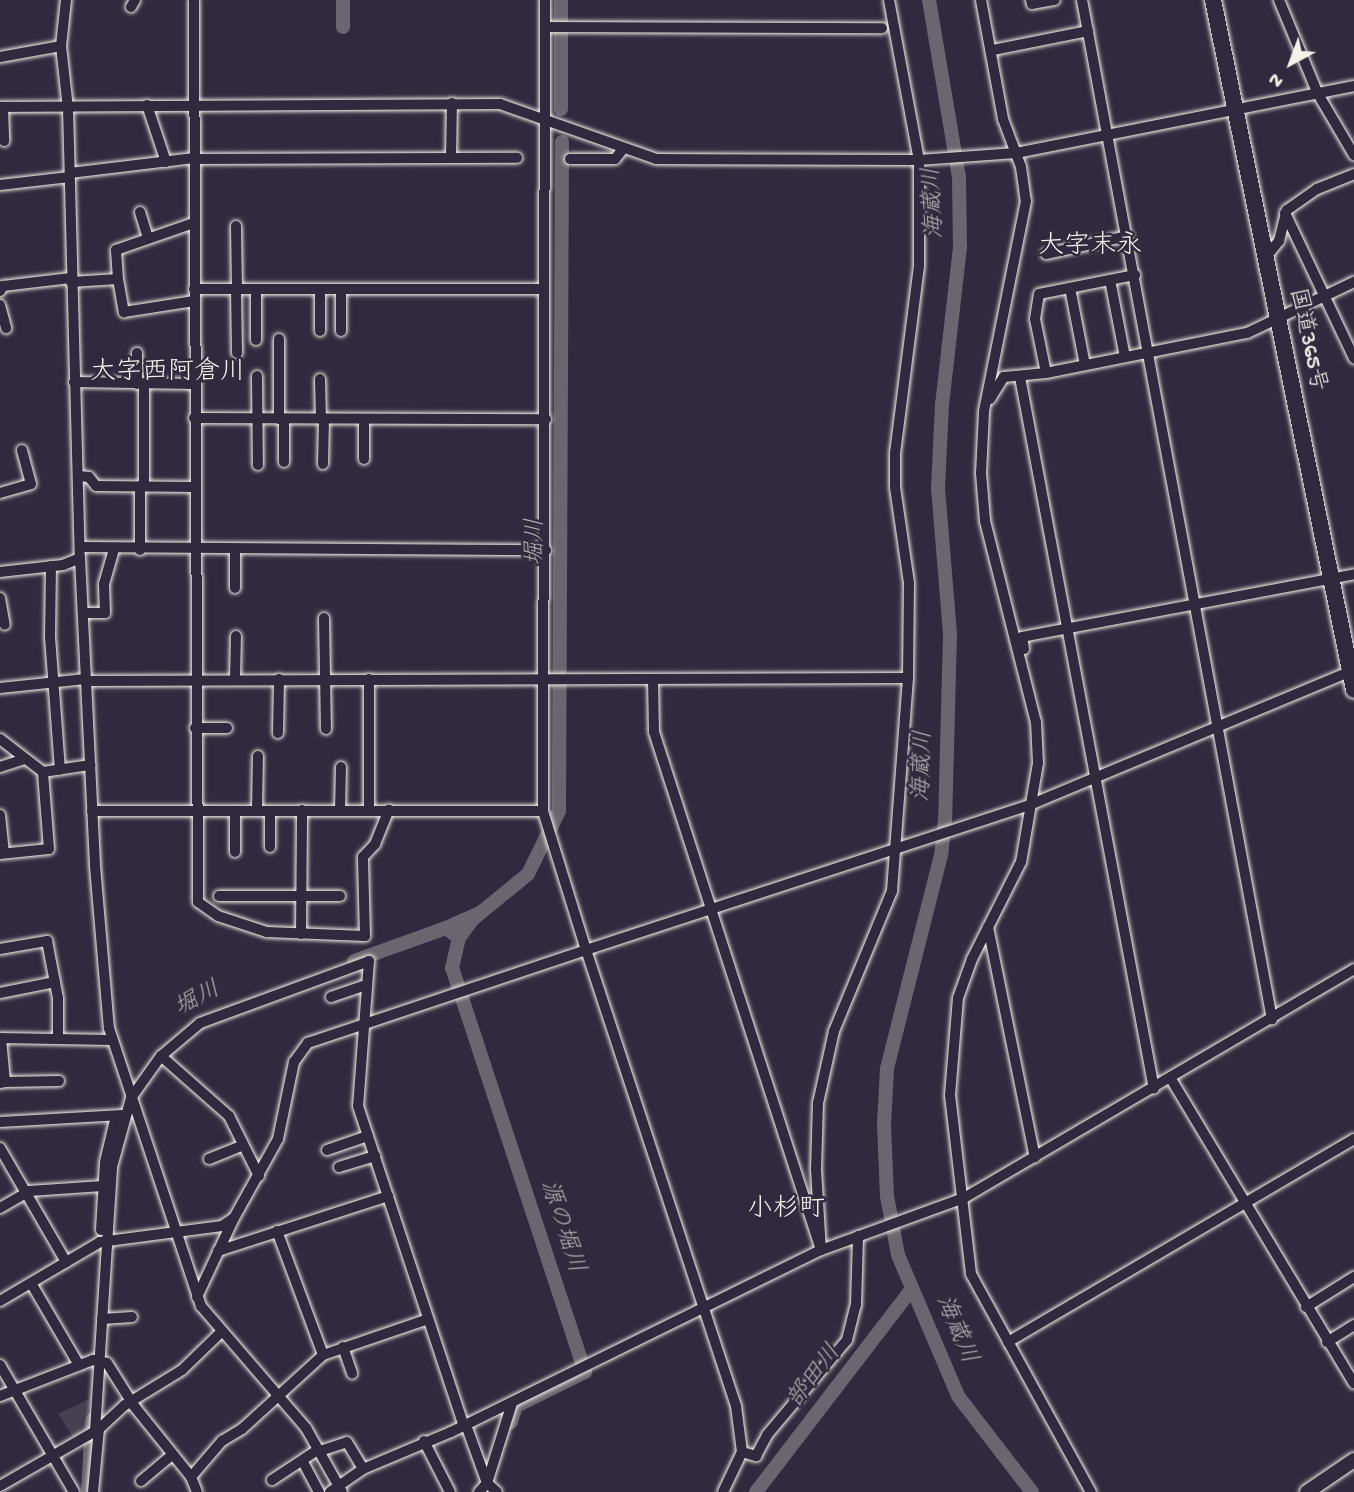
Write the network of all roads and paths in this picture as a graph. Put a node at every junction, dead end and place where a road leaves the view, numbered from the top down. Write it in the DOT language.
graph roads {
  1 [pos="66,0"];
  2 [pos="194,0"];
  3 [pos="545,0"];
  4 [pos="889,0"];
  5 [pos="981,0"];
  6 [pos="1031,0"];
  7 [pos="1055,0"];
  8 [pos="1082,0"];
  9 [pos="1213,0"];
  10 [pos="1279,0"];
  11 [pos="547,27"];
  12 [pos="882,27"];
  13 [pos="1088,31"];
  14 [pos="61,46"];
  15 [pos="993,50"];
  16 [pos="0,57"];
  17 [pos="1354,86"];
  18 [pos="1318,93"];
  19 [pos="452,103"];
  20 [pos="147,105"];
  21 [pos="194,106"];
  22 [pos="1,107"];
  23 [pos="68,108"];
  24 [pos="1236,110"];
  25 [pos="543,119"];
  26 [pos="1109,135"];
  27 [pos="4,141"];
  28 [pos="623,149"];
  29 [pos="1014,153"];
  30 [pos="1354,155"];
  31 [pos="451,158"];
  32 [pos="517,158"];
  33 [pos="194,159"];
  34 [pos="570,159"];
  35 [pos="919,160"];
  36 [pos="166,162"];
  37 [pos="1354,174"];
  38 [pos="70,175"];
  39 [pos="0,185"];
  40 [pos="140,212"];
  41 [pos="1285,213"];
  42 [pos="194,223"];
  43 [pos="236,226"];
  44 [pos="1128,236"];
  45 [pos="148,238"];
  46 [pos="1046,254"];
  47 [pos="1266,257"];
  48 [pos="1135,275"];
  49 [pos="118,279"];
  50 [pos="71,280"];
  51 [pos="1110,280"];
  52 [pos="1354,282"];
  53 [pos="1070,288"];
  54 [pos="237,289"];
  55 [pos="256,289"];
  56 [pos="320,289"];
  57 [pos="341,289"];
  58 [pos="544,289"];
  59 [pos="0,294"];
  60 [pos="194,295"];
  61 [pos="1326,296"];
  62 [pos="0,305"];
  63 [pos="1278,319"];
  64 [pos="5,328"];
  65 [pos="320,331"];
  66 [pos="341,331"];
  67 [pos="279,339"];
  68 [pos="256,340"];
  69 [pos="996,347"];
  70 [pos="137,353"];
  71 [pos="237,353"];
  72 [pos="1147,353"];
  73 [pos="1125,357"];
  74 [pos="1354,358"];
  75 [pos="1085,365"];
  76 [pos="1046,373"];
  77 [pos="257,376"];
  78 [pos="1004,377"];
  79 [pos="1020,377"];
  80 [pos="320,379"];
  81 [pos="74,382"];
  82 [pos="140,384"];
  83 [pos="194,384"];
  84 [pos="985,407"];
  85 [pos="194,418"];
  86 [pos="257,419"];
  87 [pos="281,419"];
  88 [pos="322,419"];
  89 [pos="364,419"];
  90 [pos="545,419"];
  91 [pos="22,450"];
  92 [pos="364,459"];
  93 [pos="284,462"];
  94 [pos="323,464"];
  95 [pos="258,466"];
  96 [pos="79,476"];
  97 [pos="142,486"];
  98 [pos="194,487"];
  99 [pos="0,493"];
  100 [pos="114,549"];
  101 [pos="140,550"];
  102 [pos="195,550"];
  103 [pos="546,550"];
  104 [pos="235,551"];
  105 [pos="80,552"];
  106 [pos="51,566"];
  107 [pos="0,572"];
  108 [pos="1354,574"];
  109 [pos="1332,579"];
  110 [pos="235,588"];
  111 [pos="0,598"];
  112 [pos="1194,604"];
  113 [pos="83,613"];
  114 [pos="324,618"];
  115 [pos="5,625"];
  116 [pos="1068,628"];
  117 [pos="236,636"];
  118 [pos="1352,671"];
  119 [pos="908,678"];
  120 [pos="235,679"];
  121 [pos="278,679"];
  122 [pos="327,679"];
  123 [pos="369,679"];
  124 [pos="548,679"];
  125 [pos="653,679"];
  126 [pos="86,680"];
  127 [pos="196,680"];
  128 [pos="54,681"];
  129 [pos="1026,682"];
  130 [pos="0,688"];
  131 [pos="1354,690"];
  132 [pos="195,728"];
  133 [pos="227,728"];
  134 [pos="1218,728"];
  135 [pos="327,729"];
  136 [pos="278,733"];
  137 [pos="0,739"];
  138 [pos="258,756"];
  139 [pos="25,759"];
  140 [pos="90,765"];
  141 [pos="0,767"];
  142 [pos="341,767"];
  143 [pos="60,770"];
  144 [pos="43,772"];
  145 [pos="1095,780"];
  146 [pos="1032,804"];
  147 [pos="302,810"];
  148 [pos="340,810"];
  149 [pos="369,810"];
  150 [pos="389,810"];
  151 [pos="92,811"];
  152 [pos="196,811"];
  153 [pos="235,811"];
  154 [pos="257,811"];
  155 [pos="270,811"];
  156 [pos="0,815"];
  157 [pos="545,817"];
  158 [pos="270,847"];
  159 [pos="898,847"];
  160 [pos="235,852"];
  161 [pos="2,853"];
  162 [pos="219,896"];
  163 [pos="301,896"];
  164 [pos="340,896"];
  165 [pos="711,908"];
  166 [pos="988,928"];
  167 [pos="301,934"];
  168 [pos="0,949"];
  169 [pos="586,950"];
  170 [pos="1354,970"];
  171 [pos="55,982"];
  172 [pos="366,985"];
  173 [pos="0,993"];
  174 [pos="331,997"];
  175 [pos="1272,1018"];
  176 [pos="364,1025"];
  177 [pos="0,1038"];
  178 [pos="58,1039"];
  179 [pos="111,1040"];
  180 [pos="161,1056"];
  181 [pos="1171,1079"];
  182 [pos="59,1081"];
  183 [pos="3,1083"];
  184 [pos="1154,1089"];
  185 [pos="130,1095"];
  186 [pos="120,1115"];
  187 [pos="0,1122"];
  188 [pos="368,1136"];
  189 [pos="1354,1139"];
  190 [pos="243,1145"];
  191 [pos="0,1148"];
  192 [pos="327,1150"];
  193 [pos="375,1156"];
  194 [pos="1035,1157"];
  195 [pos="209,1159"];
  196 [pos="339,1167"];
  197 [pos="260,1176"];
  198 [pos="103,1186"];
  199 [pos="26,1192"];
  200 [pos="388,1196"];
  201 [pos="964,1198"];
  202 [pos="1244,1204"];
  203 [pos="0,1208"];
  204 [pos="234,1218"];
  205 [pos="175,1231"];
  206 [pos="277,1231"];
  207 [pos="859,1236"];
  208 [pos="105,1241"];
  209 [pos="821,1250"];
  210 [pos="218,1251"];
  211 [pos="66,1262"];
  212 [pos="1354,1277"];
  213 [pos="32,1283"];
  214 [pos="197,1297"];
  215 [pos="0,1301"];
  216 [pos="705,1304"];
  217 [pos="1306,1307"];
  218 [pos="132,1317"];
  219 [pos="102,1319"];
  220 [pos="428,1319"];
  221 [pos="1354,1325"];
  222 [pos="220,1333"];
  223 [pos="1008,1342"];
  224 [pos="1327,1342"];
  225 [pos="343,1346"];
  226 [pos="323,1355"];
  227 [pos="96,1361"];
  228 [pos="0,1365"];
  229 [pos="79,1365"];
  230 [pos="352,1373"];
  231 [pos="1354,1383"];
  232 [pos="13,1388"];
  233 [pos="279,1394"];
  234 [pos="0,1396"];
  235 [pos="131,1402"];
  236 [pos="512,1403"];
  237 [pos="465,1425"];
  238 [pos="93,1432"];
  239 [pos="424,1441"];
  240 [pos="320,1450"];
  241 [pos="742,1452"];
  242 [pos="172,1455"];
  243 [pos="53,1456"];
  244 [pos="1354,1460"];
  245 [pos="303,1462"];
  246 [pos="363,1469"];
  247 [pos="191,1477"];
  248 [pos="272,1480"];
  249 [pos="141,1481"];
  250 [pos="0,1486"];
  251 [pos="488,1488"];
  252 [pos="342,1489"];
  253 [pos="1308,1490"];
  254 [pos="315,1491"];
  255 [pos="74,1492"];
  256 [pos="93,1492"];
  257 [pos="197,1492"];
  258 [pos="330,1492"];
  259 [pos="450,1492"];
  260 [pos="723,1492"];
  261 [pos="1091,1492"];
  1 -- 14 [label="street"];
  2 -- 21 [label="street"];
  3 -- 11 [label="street"];
  4 -- 35 [label="street"];
  5 -- 15 [label="street"];
  6 -- 7 [label="street"];
  8 -- 13 [label="street"];
  9 -- 24 [label="highway, 国道365号"];
  10 -- 18 [label="street"];
  11 -- 12 [label="street"];
  11 -- 25 [label="street"];
  13 -- 15 [label="street"];
  13 -- 26 [label="street"];
  14 -- 16 [label="street"];
  14 -- 23 [label="street"];
  15 -- 29 [label="street"];
  17 -- 18 [label="street"];
  18 -- 24 [label="street"];
  18 -- 30 [label="street"];
  19 -- 21 [label="street"];
  19 -- 25 [label="street"];
  19 -- 31 [label="street"];
  20 -- 21 [label="street"];
  20 -- 23 [label="street"];
  20 -- 36 [label="street"];
  21 -- 33 [label="street"];
  22 -- 23 [label="street"];
  22 -- 27 [label="street"];
  23 -- 38 [label="street"];
  24 -- 26 [label="street"];
  24 -- 47 [label="highway, 国道365号"];
  25 -- 28 [label="street"];
  25 -- 58 [label="street"];
  26 -- 29 [label="street"];
  26 -- 44 [label="street"];
  28 -- 34 [label="street"];
  28 -- 35 [label="street"];
  29 -- 35 [label="street"];
  29 -- 69 [label="street"];
  31 -- 32 [label="street"];
  31 -- 33 [label="street"];
  33 -- 36 [label="street"];
  33 -- 42 [label="street"];
  35 -- 119 [label="street"];
  36 -- 38 [label="street"];
  37 -- 41 [label="street"];
  38 -- 39 [label="street"];
  38 -- 50 [label="street"];
  40 -- 45 [label="street"];
  41 -- 47 [label="street"];
  41 -- 61 [label="street"];
  42 -- 45 [label="street"];
  42 -- 60 [label="street"];
  43 -- 54 [label="street"];
  44 -- 46 [label="street"];
  44 -- 48 [label="street"];
  45 -- 49 [label="street"];
  47 -- 63 [label="highway, 国道365号"];
  48 -- 51 [label="street"];
  48 -- 72 [label="street"];
  49 -- 50 [label="street"];
  49 -- 60 [label="street"];
  50 -- 59 [label="street"];
  50 -- 81 [label="street"];
  51 -- 53 [label="street"];
  51 -- 73 [label="street"];
  52 -- 61 [label="street"];
  53 -- 75 [label="street"];
  53 -- 76 [label="street"];
  54 -- 55 [label="street"];
  54 -- 60 [label="street"];
  54 -- 71 [label="street"];
  55 -- 56 [label="street"];
  55 -- 68 [label="street"];
  56 -- 57 [label="street"];
  56 -- 65 [label="street"];
  57 -- 58 [label="street"];
  57 -- 66 [label="street"];
  58 -- 90 [label="street"];
  60 -- 83 [label="street"];
  61 -- 63 [label="street"];
  61 -- 74 [label="street"];
  62 -- 64 [label="street"];
  63 -- 72 [label="street"];
  63 -- 109 [label="highway, 国道365号"];
  67 -- 87 [label="street"];
  69 -- 78 [label="street"];
  69 -- 84 [label="street"];
  70 -- 82 [label="street"];
  72 -- 73 [label="street"];
  72 -- 112 [label="street"];
  73 -- 75 [label="street"];
  75 -- 76 [label="street"];
  76 -- 79 [label="street"];
  77 -- 86 [label="street"];
  78 -- 79 [label="street"];
  78 -- 84 [label="street"];
  79 -- 116 [label="street"];
  80 -- 88 [label="street"];
  81 -- 82 [label="street"];
  81 -- 96 [label="street"];
  82 -- 83 [label="street"];
  82 -- 97 [label="street"];
  83 -- 85 [label="street"];
  84 -- 129 [label="street"];
  85 -- 86 [label="street"];
  85 -- 98 [label="street"];
  86 -- 87 [label="street"];
  86 -- 95 [label="street"];
  87 -- 88 [label="street"];
  87 -- 93 [label="street"];
  88 -- 89 [label="street"];
  88 -- 94 [label="street"];
  89 -- 90 [label="street"];
  89 -- 92 [label="street"];
  90 -- 103 [label="street"];
  91 -- 99 [label="street"];
  96 -- 97 [label="street"];
  96 -- 105 [label="street"];
  97 -- 98 [label="street"];
  97 -- 101 [label="street"];
  98 -- 102 [label="street"];
  100 -- 101 [label="street"];
  100 -- 105 [label="street"];
  100 -- 113 [label="street"];
  101 -- 102 [label="street"];
  102 -- 104 [label="street"];
  102 -- 127 [label="street"];
  103 -- 104 [label="street"];
  103 -- 124 [label="street"];
  104 -- 110 [label="street"];
  105 -- 106 [label="street"];
  105 -- 113 [label="street"];
  106 -- 107 [label="street"];
  106 -- 128 [label="street"];
  108 -- 109 [label="street"];
  109 -- 112 [label="street"];
  109 -- 118 [label="highway, 国道365号"];
  111 -- 115 [label="street"];
  112 -- 116 [label="street"];
  112 -- 134 [label="street"];
  113 -- 126 [label="street"];
  114 -- 122 [label="street"];
  116 -- 129 [label="street"];
  116 -- 145 [label="street"];
  117 -- 120 [label="street"];
  118 -- 131 [label="highway, 国道365号"];
  118 -- 134 [label="street"];
  119 -- 125 [label="street"];
  119 -- 159 [label="street"];
  120 -- 121 [label="street"];
  120 -- 127 [label="street"];
  121 -- 122 [label="street"];
  121 -- 136 [label="street"];
  122 -- 123 [label="street"];
  122 -- 135 [label="street"];
  123 -- 124 [label="street"];
  123 -- 149 [label="street"];
  124 -- 125 [label="street"];
  124 -- 157 [label="street"];
  125 -- 165 [label="street"];
  126 -- 127 [label="street"];
  126 -- 128 [label="street"];
  126 -- 140 [label="street"];
  127 -- 132 [label="street"];
  128 -- 130 [label="street"];
  128 -- 143 [label="street"];
  129 -- 146 [label="street"];
  132 -- 133 [label="street"];
  132 -- 152 [label="street"];
  134 -- 145 [label="street"];
  134 -- 175 [label="street"];
  137 -- 139 [label="street"];
  138 -- 154 [label="street"];
  139 -- 141 [label="street"];
  139 -- 144 [label="street"];
  140 -- 143 [label="street"];
  140 -- 151 [label="street"];
  142 -- 148 [label="street"];
  143 -- 144 [label="street"];
  144 -- 161 [label="street"];
  145 -- 146 [label="street"];
  145 -- 184 [label="street"];
  146 -- 159 [label="street"];
  146 -- 166 [label="street"];
  147 -- 148 [label="street"];
  147 -- 155 [label="street"];
  147 -- 163 [label="street"];
  148 -- 149 [label="street"];
  149 -- 150 [label="street"];
  150 -- 157 [label="street"];
  150 -- 167 [label="street"];
  151 -- 152 [label="street"];
  151 -- 179 [label="street"];
  152 -- 153 [label="street"];
  152 -- 167 [label="street"];
  153 -- 154 [label="street"];
  153 -- 160 [label="street"];
  154 -- 155 [label="street"];
  155 -- 158 [label="street"];
  156 -- 161 [label="street"];
  157 -- 169 [label="street"];
  159 -- 165 [label="street"];
  159 -- 209 [label="street"];
  162 -- 163 [label="street"];
  163 -- 164 [label="street"];
  163 -- 167 [label="street"];
  165 -- 169 [label="street"];
  165 -- 209 [label="street"];
  166 -- 194 [label="street"];
  166 -- 201 [label="street"];
  168 -- 171 [label="street"];
  169 -- 176 [label="street"];
  169 -- 216 [label="street"];
  170 -- 175 [label="street"];
  171 -- 173 [label="street"];
  171 -- 178 [label="street"];
  172 -- 174 [label="street"];
  172 -- 176 [label="street"];
  172 -- 180 [label="street"];
  175 -- 181 [label="street"];
  176 -- 188 [label="street"];
  176 -- 197 [label="street"];
  177 -- 178 [label="street"];
  177 -- 183 [label="street"];
  178 -- 179 [label="street"];
  179 -- 185 [label="street"];
  180 -- 185 [label="street"];
  180 -- 190 [label="street"];
  181 -- 184 [label="street"];
  181 -- 202 [label="street"];
  182 -- 183 [label="street"];
  184 -- 194 [label="street"];
  185 -- 186 [label="street"];
  185 -- 205 [label="street"];
  186 -- 187 [label="street"];
  186 -- 198 [label="street"];
  186 -- 208 [label="street"];
  188 -- 192 [label="street"];
  188 -- 193 [label="street"];
  189 -- 202 [label="street"];
  190 -- 195 [label="street"];
  190 -- 197 [label="street"];
  191 -- 199 [label="street"];
  193 -- 196 [label="street"];
  193 -- 200 [label="street"];
  194 -- 201 [label="street"];
  197 -- 204 [label="street"];
  198 -- 199 [label="street"];
  198 -- 208 [label="street"];
  199 -- 203 [label="street"];
  199 -- 211 [label="street"];
  200 -- 206 [label="street"];
  200 -- 220 [label="street"];
  201 -- 207 [label="street"];
  201 -- 223 [label="street"];
  202 -- 217 [label="street"];
  202 -- 223 [label="street"];
  204 -- 205 [label="street"];
  204 -- 210 [label="street"];
  205 -- 208 [label="street"];
  205 -- 214 [label="street"];
  206 -- 210 [label="street"];
  206 -- 226 [label="street"];
  207 -- 209 [label="street"];
  207 -- 241 [label="street"];
  208 -- 211 [label="street"];
  208 -- 219 [label="street"];
  208 -- 227 [label="street"];
  209 -- 216 [label="street"];
  210 -- 214 [label="street"];
  211 -- 213 [label="street"];
  212 -- 217 [label="street"];
  213 -- 215 [label="street"];
  213 -- 229 [label="street"];
  214 -- 222 [label="street"];
  216 -- 236 [label="street"];
  216 -- 241 [label="street"];
  217 -- 224 [label="street"];
  218 -- 219 [label="street"];
  219 -- 227 [label="street"];
  220 -- 225 [label="street"];
  220 -- 237 [label="street"];
  221 -- 224 [label="street"];
  222 -- 233 [label="street"];
  222 -- 235 [label="street"];
  223 -- 261 [label="street"];
  224 -- 231 [label="street"];
  225 -- 226 [label="street"];
  225 -- 230 [label="street"];
  226 -- 233 [label="street"];
  227 -- 229 [label="street"];
  227 -- 235 [label="street"];
  227 -- 238 [label="street"];
  228 -- 232 [label="street"];
  229 -- 232 [label="street"];
  232 -- 234 [label="street"];
  232 -- 243 [label="street"];
  233 -- 240 [label="street"];
  233 -- 247 [label="street"];
  235 -- 238 [label="street"];
  235 -- 242 [label="street"];
  236 -- 237 [label="street"];
  236 -- 251 [label="street"];
  237 -- 239 [label="street"];
  237 -- 251 [label="street"];
  238 -- 243 [label="street"];
  238 -- 256 [label="street"];
  239 -- 246 [label="street"];
  239 -- 259 [label="street"];
  240 -- 245 [label="street"];
  240 -- 246 [label="street"];
  240 -- 252 [label="street"];
  241 -- 260 [label="street"];
  242 -- 247 [label="street"];
  242 -- 249 [label="street"];
  243 -- 250 [label="street"];
  243 -- 255 [label="street"];
  244 -- 253 [label="main road"];
  245 -- 248 [label="street"];
  245 -- 254 [label="street"];
  246 -- 252 [label="street"];
  247 -- 257 [label="street"];
  252 -- 258 [label="street"];
}
